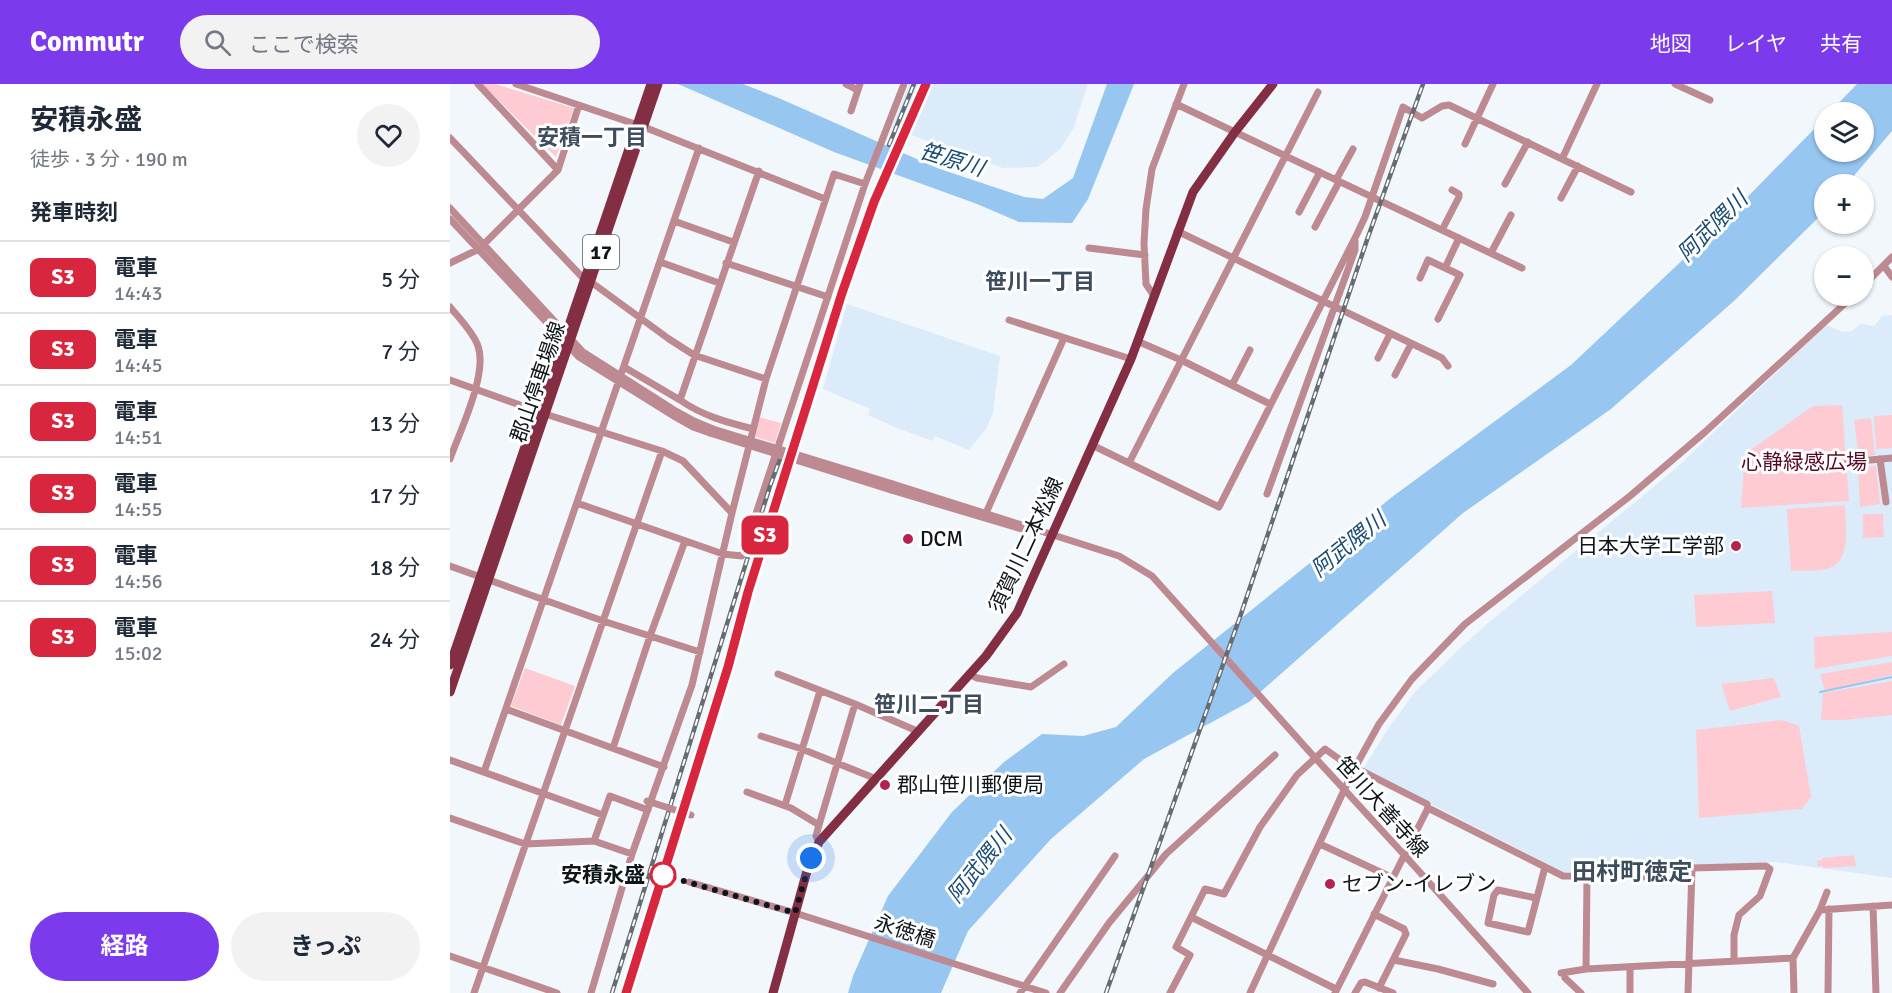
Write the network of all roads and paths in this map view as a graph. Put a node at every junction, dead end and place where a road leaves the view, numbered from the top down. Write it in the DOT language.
graph roads {
  1 [pos="478,84"];
  2 [pos="516,84"];
  3 [pos="846,84"];
  4 [pos="903,84"];
  5 [pos="1184,84"];
  6 [pos="1273,84"];
  7 [pos="1493,84"];
  8 [pos="1597,84"];
  9 [pos="1675,84"];
  10 [pos="654,87"];
  11 [pos="859,87"];
  12 [pos="1318,92"];
  13 [pos="1710,100"];
  14 [pos="1176,104"];
  15 [pos="579,105"];
  16 [pos="850,111"];
  17 [pos="1477,118"];
  18 [pos="641,126"];
  19 [pos="1235,132"];
  20 [pos="450,138"];
  21 [pos="1528,142"];
  22 [pos="1465,144"];
  23 [pos="699,148"];
  24 [pos="1353,149"];
  25 [pos="1285,156"];
  26 [pos="1562,159"];
  27 [pos="1578,166"];
  28 [pos="558,170"];
  29 [pos="759,171"];
  30 [pos="1320,172"];
  31 [pos="1337,181"];
  32 [pos="866,182"];
  33 [pos="1505,184"];
  34 [pos="1452,190"];
  35 [pos="1631,192"];
  36 [pos="1372,197"];
  37 [pos="1561,198"];
  38 [pos="825,199"];
  39 [pos="450,208"];
  40 [pos="518,209"];
  41 [pos="1299,212"];
  42 [pos="1511,214"];
  43 [pos="450,219"];
  44 [pos="674,222"];
  45 [pos="1316,227"];
  46 [pos="1442,230"];
  47 [pos="1177,231"];
  48 [pos="1459,238"];
  49 [pos="1354,239"];
  50 [pos="733,242"];
  51 [pos="481,246"];
  52 [pos="1089,248"];
  53 [pos="1491,253"];
  54 [pos="1145,255"];
  55 [pos="1892,257"];
  56 [pos="1232,259"];
  57 [pos="660,262"];
  58 [pos="450,263"];
  59 [pos="726,263"];
  60 [pos="1884,266"];
  61 [pos="1445,268"];
  62 [pos="1522,268"];
  63 [pos="1874,276"];
  64 [pos="1892,277"];
  65 [pos="1419,278"];
  66 [pos="588,281"];
  67 [pos="719,283"];
  68 [pos="795,287"];
  69 [pos="1154,296"];
  70 [pos="828,297"];
  71 [pos="1322,301"];
  72 [pos="1334,306"];
  73 [pos="1841,306"];
  74 [pos="450,308"];
  75 [pos="640,319"];
  76 [pos="1438,319"];
  77 [pos="1009,320"];
  78 [pos="1390,334"];
  79 [pos="1065,338"];
  80 [pos="568,340"];
  81 [pos="1137,341"];
  82 [pos="1411,344"];
  83 [pos="1250,350"];
  84 [pos="694,355"];
  85 [pos="1378,358"];
  86 [pos="1131,359"];
  87 [pos="1181,360"];
  88 [pos="1448,366"];
  89 [pos="624,367"];
  90 [pos="1395,375"];
  91 [pos="619,378"];
  92 [pos="766,379"];
  93 [pos="450,380"];
  94 [pos="1232,385"];
  95 [pos="475,388"];
  96 [pos="680,400"];
  97 [pos="1270,404"];
  98 [pos="541,412"];
  99 [pos="753,429"];
  100 [pos="602,431"];
  101 [pos="453,443"];
  102 [pos="1094,446"];
  103 [pos="662,451"];
  104 [pos="1892,458"];
  105 [pos="450,459"];
  106 [pos="1880,459"];
  107 [pos="1848,462"];
  108 [pos="1129,463"];
  109 [pos="892,487"];
  110 [pos="1267,494"];
  111 [pos="1886,502"];
  112 [pos="577,503"];
  113 [pos="732,513"];
  114 [pos="986,513"];
  115 [pos="637,524"];
  116 [pos="1051,536"];
  117 [pos="685,541"];
  118 [pos="723,554"];
  119 [pos="450,566"];
  120 [pos="485,578"];
  121 [pos="544,600"];
  122 [pos="603,621"];
  123 [pos="650,636"];
  124 [pos="700,652"];
  125 [pos="1064,664"];
  126 [pos="450,665"];
  127 [pos="778,674"];
  128 [pos="969,674"];
  129 [pos="820,691"];
  130 [pos="450,692"];
  131 [pos="855,704"];
  132 [pos="506,710"];
  133 [pos="565,731"];
  134 [pos="917,731"];
  135 [pos="761,736"];
  136 [pos="614,748"];
  137 [pos="802,749"];
  138 [pos="1275,755"];
  139 [pos="450,760"];
  140 [pos="837,764"];
  141 [pos="664,767"];
  142 [pos="1355,768"];
  143 [pos="484,772"];
  144 [pos="874,778"];
  145 [pos="747,792"];
  146 [pos="543,794"];
  147 [pos="647,801"];
  148 [pos="785,805"];
  149 [pos="1428,808"];
  150 [pos="648,810"];
  151 [pos="603,815"];
  152 [pos="691,815"];
  153 [pos="450,818"];
  154 [pos="819,825"];
  155 [pos="594,841"];
  156 [pos="819,842"];
  157 [pos="525,844"];
  158 [pos="1320,844"];
  159 [pos="632,854"];
  160 [pos="1115,856"];
  161 [pos="1545,867"];
  162 [pos="1692,868"];
  163 [pos="1587,877"];
  164 [pos="1393,878"];
  165 [pos="689,882"];
  166 [pos="1827,892"];
  167 [pos="1536,898"];
  168 [pos="1892,905"];
  169 [pos="1873,906"];
  170 [pos="1824,909"];
  171 [pos="795,913"];
  172 [pos="1374,914"];
  173 [pos="1191,917"];
  174 [pos="1268,955"];
  175 [pos="450,956"];
  176 [pos="1793,958"];
  177 [pos="1394,960"];
  178 [pos="1734,961"];
  179 [pos="1689,964"];
  180 [pos="483,967"];
  181 [pos="1630,967"];
  182 [pos="1586,969"];
  183 [pos="1493,984"];
  184 [pos="1379,988"];
  185 [pos="1022,990"];
  186 [pos="1335,991"];
  187 [pos="474,993"];
  188 [pos="557,993"];
  189 [pos="591,993"];
  190 [pos="773,993"];
  191 [pos="1046,993"];
  192 [pos="1060,993"];
  193 [pos="1170,993"];
  194 [pos="1250,993"];
  195 [pos="1355,993"];
  196 [pos="1393,993"];
  197 [pos="1528,993"];
  198 [pos="1581,993"];
  199 [pos="1630,993"];
  200 [pos="1688,993"];
  201 [pos="1794,993"];
  202 [pos="1828,993"];
  203 [pos="1876,993"];
  1 -- 28 [label="street"];
  2 -- 15 [label="street"];
  3 -- 11 [label="street"];
  4 -- 32 [label="street"];
  5 -- 14 [label="street"];
  6 -- 19 [label="main road, 須賀川二本松線"];
  7 -- 17 [label="street"];
  8 -- 26 [label="street"];
  9 -- 13 [label="street"];
  10 -- 18 [label="main road, 郡山停車場線 / 17"];
  11 -- 16 [label="street"];
  12 -- 25 [label="street"];
  14 -- 19 [label="street"];
  14 -- 54 [label="street"];
  15 -- 18 [label="street"];
  15 -- 28 [label="street"];
  17 -- 21 [label="street"];
  17 -- 22 [label="street"];
  17 -- 36 [label="street"];
  18 -- 23 [label="street"];
  18 -- 66 [label="main road, 郡山停車場線 / 17"];
  19 -- 25 [label="street"];
  19 -- 47 [label="main road, 須賀川二本松線"];
  20 -- 40 [label="street"];
  21 -- 26 [label="street"];
  21 -- 33 [label="street"];
  23 -- 29 [label="street"];
  23 -- 44 [label="street"];
  24 -- 31 [label="street"];
  25 -- 30 [label="street"];
  25 -- 56 [label="street"];
  26 -- 27 [label="street"];
  27 -- 35 [label="street"];
  27 -- 37 [label="street"];
  28 -- 40 [label="street"];
  29 -- 38 [label="street"];
  29 -- 50 [label="street"];
  30 -- 31 [label="street"];
  30 -- 41 [label="street"];
  31 -- 36 [label="street"];
  31 -- 45 [label="street"];
  32 -- 38 [label="street"];
  32 -- 70 [label="street"];
  34 -- 46 [label="street"];
  36 -- 46 [label="street"];
  36 -- 49 [label="street"];
  38 -- 68 [label="street"];
  39 -- 51 [label="street"];
  40 -- 51 [label="street"];
  40 -- 66 [label="street"];
  42 -- 53 [label="street"];
  43 -- 51 [label="street"];
  44 -- 50 [label="street"];
  44 -- 57 [label="street"];
  46 -- 48 [label="street"];
  47 -- 56 [label="street"];
  47 -- 69 [label="main road, 須賀川二本松線"];
  48 -- 53 [label="street"];
  48 -- 61 [label="street"];
  49 -- 71 [label="street"];
  49 -- 72 [label="street"];
  50 -- 59 [label="street"];
  51 -- 58 [label="street"];
  51 -- 80 [label="street"];
  52 -- 54 [label="street"];
  53 -- 62 [label="street"];
  54 -- 69 [label="street"];
  55 -- 60 [label="street"];
  56 -- 71 [label="street"];
  56 -- 87 [label="street"];
  57 -- 67 [label="street"];
  57 -- 75 [label="street"];
  59 -- 67 [label="street"];
  59 -- 68 [label="street"];
  60 -- 63 [label="street"];
  60 -- 64 [label="street"];
  61 -- 65 [label="street"];
  61 -- 76 [label="street"];
  66 -- 75 [label="street"];
  66 -- 80 [label="main road, 郡山停車場線 / 17"];
  67 -- 84 [label="street"];
  68 -- 70 [label="street"];
  68 -- 92 [label="street"];
  69 -- 81 [label="main road, 須賀川二本松線"];
  70 -- 118 [label="street"];
  71 -- 72 [label="street"];
  71 -- 97 [label="street"];
  72 -- 78 [label="street"];
  72 -- 110 [label="street"];
  73 -- 142 [label="street"];
  74 -- 95 [label="street"];
  75 -- 84 [label="street"];
  75 -- 89 [label="street"];
  77 -- 79 [label="street"];
  78 -- 82 [label="street"];
  78 -- 85 [label="street"];
  79 -- 86 [label="street"];
  79 -- 114 [label="street"];
  80 -- 91 [label="street"];
  80 -- 98 [label="main road, 郡山停車場線 / 17"];
  81 -- 86 [label="main road, 須賀川二本松線"];
  81 -- 87 [label="street"];
  82 -- 88 [label="street"];
  82 -- 90 [label="street"];
  83 -- 94 [label="street"];
  84 -- 92 [label="street"];
  84 -- 96 [label="street"];
  86 -- 102 [label="main road, 須賀川二本松線"];
  87 -- 94 [label="street"];
  87 -- 108 [label="street"];
  89 -- 91 [label="street"];
  89 -- 96 [label="street"];
  91 -- 100 [label="street"];
  91 -- 109 [label="street, bridge"];
  92 -- 99 [label="street"];
  93 -- 95 [label="street"];
  94 -- 97 [label="street"];
  95 -- 98 [label="street"];
  95 -- 101 [label="street"];
  96 -- 99 [label="street"];
  97 -- 108 [label="street"];
  98 -- 100 [label="street"];
  98 -- 120 [label="main road, 郡山停車場線 / 17"];
  99 -- 113 [label="street"];
  100 -- 103 [label="street"];
  100 -- 112 [label="street"];
  101 -- 105 [label="street"];
  102 -- 108 [label="street"];
  102 -- 116 [label="main road, 須賀川二本松線"];
  103 -- 113 [label="street"];
  103 -- 115 [label="street"];
  104 -- 106 [label="street"];
  106 -- 107 [label="street"];
  106 -- 111 [label="street"];
  109 -- 114 [label="street"];
  109 -- 116 [label="street"];
  112 -- 115 [label="street"];
  112 -- 121 [label="street"];
  113 -- 118 [label="street"];
  114 -- 116 [label="street"];
  115 -- 117 [label="street"];
  115 -- 122 [label="street"];
  116 -- 128 [label="main road, 須賀川二本松線"];
  116 -- 197 [label="street, 笹川大善寺線, bridge"];
  117 -- 118 [label="street"];
  117 -- 123 [label="street"];
  118 -- 124 [label="street"];
  119 -- 120 [label="street"];
  120 -- 121 [label="street"];
  120 -- 126 [label="main road, 郡山停車場線 / 17"];
  120 -- 130 [label="main road, 郡山停車場線 / 17"];
  121 -- 122 [label="street"];
  121 -- 132 [label="street"];
  122 -- 123 [label="street"];
  122 -- 133 [label="street"];
  123 -- 124 [label="street"];
  123 -- 136 [label="street"];
  124 -- 141 [label="street"];
  125 -- 128 [label="street"];
  127 -- 129 [label="street"];
  128 -- 134 [label="main road, 須賀川二本松線"];
  129 -- 131 [label="street"];
  129 -- 137 [label="street"];
  131 -- 134 [label="street"];
  131 -- 140 [label="street"];
  132 -- 133 [label="street"];
  132 -- 143 [label="street"];
  133 -- 136 [label="street"];
  133 -- 146 [label="street"];
  134 -- 144 [label="main road, 須賀川二本松線"];
  135 -- 137 [label="street"];
  136 -- 141 [label="street"];
  137 -- 140 [label="street"];
  137 -- 148 [label="street"];
  138 -- 192 [label="street"];
  139 -- 143 [label="street"];
  140 -- 144 [label="street"];
  140 -- 154 [label="street"];
  141 -- 150 [label="street"];
  142 -- 149 [label="street"];
  142 -- 158 [label="street"];
  142 -- 173 [label="street"];
  143 -- 146 [label="street"];
  144 -- 156 [label="main road, 須賀川二本松線"];
  145 -- 148 [label="street"];
  146 -- 151 [label="street"];
  146 -- 157 [label="street"];
  147 -- 152 [label="street, bridge"];
  148 -- 154 [label="street"];
  149 -- 161 [label="street"];
  149 -- 164 [label="street"];
  150 -- 151 [label="street"];
  150 -- 159 [label="street"];
  151 -- 155 [label="street"];
  153 -- 157 [label="street"];
  154 -- 156 [label="street"];
  155 -- 157 [label="street"];
  155 -- 159 [label="street"];
  156 -- 171 [label="main road, 須賀川二本松線"];
  157 -- 180 [label="street"];
  158 -- 164 [label="street"];
  158 -- 174 [label="street"];
  159 -- 189 [label="street"];
  160 -- 185 [label="street"];
  161 -- 163 [label="street"];
  161 -- 167 [label="street"];
  162 -- 163 [label="street"];
  162 -- 178 [label="street"];
  162 -- 179 [label="street"];
  163 -- 182 [label="street"];
  164 -- 172 [label="street"];
  165 -- 171 [label="street, 永徳橋"];
  166 -- 170 [label="street"];
  167 -- 167 [label="street"];
  168 -- 169 [label="street"];
  169 -- 170 [label="street"];
  169 -- 203 [label="street"];
  170 -- 176 [label="street"];
  170 -- 202 [label="street"];
  171 -- 185 [label="street, 永徳橋"];
  171 -- 190 [label="main road, 須賀川二本松線"];
  172 -- 177 [label="street"];
  172 -- 186 [label="street"];
  173 -- 174 [label="street"];
  173 -- 193 [label="street"];
  174 -- 186 [label="street"];
  174 -- 194 [label="street"];
  175 -- 180 [label="street"];
  176 -- 178 [label="street"];
  176 -- 201 [label="street"];
  177 -- 183 [label="street"];
  177 -- 184 [label="street"];
  178 -- 179 [label="street"];
  179 -- 181 [label="street"];
  179 -- 200 [label="street"];
  180 -- 187 [label="street"];
  180 -- 188 [label="street"];
  181 -- 182 [label="street"];
  181 -- 199 [label="street"];
  182 -- 198 [label="street"];
  184 -- 195 [label="street"];
  184 -- 196 [label="street"];
  185 -- 191 [label="street, 永徳橋"];
}
